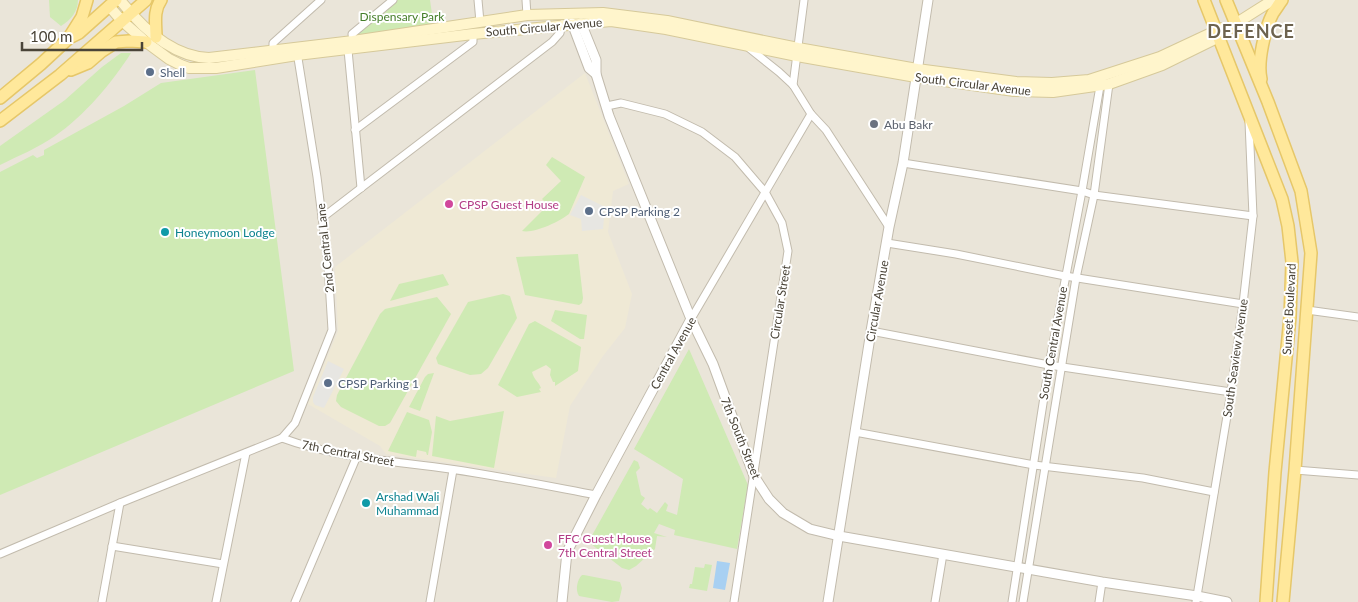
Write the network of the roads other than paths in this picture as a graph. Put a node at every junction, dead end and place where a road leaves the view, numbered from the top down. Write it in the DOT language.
graph roads {
  1 [pos="87,0"];
  2 [pos="146,0"];
  3 [pos="161,0"];
  4 [pos="321,0"];
  5 [pos="393,0"];
  6 [pos="478,0"];
  7 [pos="526,0"];
  8 [pos="804,0"];
  9 [pos="928,0"];
  10 [pos="1204,0"];
  11 [pos="1226,0"];
  12 [pos="1273,0"];
  13 [pos="1282,0"];
  14 [pos="112,1"];
  15 [pos="527,15"];
  16 [pos="126,17"];
  17 [pos="480,22"];
  18 [pos="571,24"];
  19 [pos="1235,24"];
  20 [pos="472,34"];
  21 [pos="1218,34"];
  22 [pos="69,38"];
  23 [pos="151,40"];
  24 [pos="350,45"];
  25 [pos="747,46"];
  26 [pos="272,51"];
  27 [pos="297,52"];
  28 [pos="797,52"];
  29 [pos="916,73"];
  30 [pos="60,75"];
  31 [pos="793,85"];
  32 [pos="1105,85"];
  33 [pos="0,98"];
  34 [pos="1268,102"];
  35 [pos="607,106"];
  36 [pos="1248,112"];
  37 [pos="811,114"];
  38 [pos="0,121"];
  39 [pos="355,130"];
  40 [pos="903,163"];
  41 [pos="361,188"];
  42 [pos="765,192"];
  43 [pos="1082,192"];
  44 [pos="1094,195"];
  45 [pos="1253,216"];
  46 [pos="322,218"];
  47 [pos="889,227"];
  48 [pos="887,243"];
  49 [pos="1065,276"];
  50 [pos="1076,278"];
  51 [pos="1243,304"];
  52 [pos="1307,310"];
  53 [pos="1358,317"];
  54 [pos="691,319"];
  55 [pos="870,332"];
  56 [pos="1049,365"];
  57 [pos="1062,367"];
  58 [pos="1231,392"];
  59 [pos="1282,398"];
  60 [pos="1300,399"];
  61 [pos="855,432"];
  62 [pos="282,438"];
  63 [pos="246,453"];
  64 [pos="357,456"];
  65 [pos="1034,464"];
  66 [pos="1044,466"];
  67 [pos="453,470"];
  68 [pos="1295,470"];
  69 [pos="1358,475"];
  70 [pos="754,476"];
  71 [pos="1214,492"];
  72 [pos="596,495"];
  73 [pos="120,503"];
  74 [pos="839,536"];
  75 [pos="112,546"];
  76 [pos="0,554"];
  77 [pos="943,554"];
  78 [pos="223,564"];
  79 [pos="1017,567"];
  80 [pos="1028,569"];
  81 [pos="1102,582"];
  82 [pos="1196,599"];
  83 [pos="102,602"];
  84 [pos="216,602"];
  85 [pos="295,602"];
  86 [pos="430,602"];
  87 [pos="562,602"];
  88 [pos="734,602"];
  89 [pos="828,602"];
  90 [pos="935,602"];
  91 [pos="1012,602"];
  92 [pos="1023,602"];
  93 [pos="1099,602"];
  94 [pos="1227,602"];
  95 [pos="1266,602"];
  96 [pos="1283,602"];
  1 -- 22 [label="main road"];
  2 -- 16 [label="main road"];
  3 -- 23 [label="main road"];
  4 -- 26 [label="street"];
  5 -- 24 [label="street"];
  6 -- 17 [label="street"];
  7 -- 15 [label="street"];
  8 -- 28 [label="street"];
  9 -- 29 [label="street, Circular Avenue"];
  10 -- 21 [label="main road, Sunset Boulevard"];
  11 -- 19 [label="main road, Sunset Boulevard"];
  12 -- 19 [label="main road, South Circular Avenue"];
  13 -- 34 [label="main road"];
  14 -- 16 [label="main road, South Circular Avenue"];
  14 -- 22 [label="main road"];
  15 -- 17 [label="main road, South Circular Avenue"];
  15 -- 28 [label="main road, South Circular Avenue"];
  16 -- 23 [label="main road, South Circular Avenue"];
  16 -- 30 [label="main road"];
  17 -- 24 [label="main road, South Circular Avenue"];
  18 -- 20 [label="main road, South Circular Avenue"];
  18 -- 25 [label="main road, South Circular Avenue"];
  18 -- 35 [label="street, 7th South Street"];
  18 -- 41 [label="street"];
  19 -- 21 [label="main road, South Circular Avenue"];
  19 -- 34 [label="main road, Sunset Boulevard"];
  20 -- 24 [label="main road, South Circular Avenue"];
  20 -- 39 [label="street"];
  21 -- 29 [label="main road, South Circular Avenue"];
  21 -- 32 [label="main road, South Circular Avenue"];
  21 -- 36 [label="main road, Sunset Boulevard"];
  22 -- 33 [label="main road"];
  23 -- 26 [label="main road, South Circular Avenue"];
  23 -- 27 [label="main road, South Circular Avenue"];
  23 -- 30 [label="main road"];
  24 -- 27 [label="main road, South Circular Avenue"];
  24 -- 39 [label="street"];
  25 -- 28 [label="main road, South Circular Avenue"];
  25 -- 31 [label="street"];
  26 -- 27 [label="main road, South Circular Avenue"];
  27 -- 46 [label="street, 2nd Central Lane"];
  28 -- 29 [label="main road, South Circular Avenue"];
  28 -- 31 [label="street"];
  29 -- 32 [label="main road, South Circular Avenue"];
  29 -- 40 [label="street, Circular Avenue"];
  30 -- 38 [label="main road"];
  31 -- 37 [label="street"];
  32 -- 43 [label="street, South Central Avenue"];
  32 -- 44 [label="street"];
  34 -- 52 [label="main road, Sunset Boulevard"];
  35 -- 42 [label="street, Circular Street"];
  35 -- 54 [label="street, 7th South Street"];
  36 -- 45 [label="street, South Seaview Avenue"];
  36 -- 59 [label="main road, Sunset Boulevard"];
  37 -- 42 [label="street, Central Avenue"];
  37 -- 47 [label="street"];
  39 -- 41 [label="street"];
  40 -- 43 [label="street"];
  40 -- 47 [label="street, Circular Avenue"];
  41 -- 46 [label="street"];
  42 -- 54 [label="street, Central Avenue"];
  42 -- 70 [label="street, Circular Street"];
  43 -- 44 [label="street"];
  43 -- 49 [label="street, South Central Avenue"];
  44 -- 45 [label="street"];
  44 -- 50 [label="street"];
  45 -- 51 [label="street, South Seaview Avenue"];
  46 -- 62 [label="street, 2nd Central Lane"];
  47 -- 48 [label="street, Circular Avenue"];
  48 -- 49 [label="street"];
  48 -- 55 [label="street, Circular Avenue"];
  49 -- 50 [label="street"];
  49 -- 56 [label="street, South Central Avenue"];
  50 -- 51 [label="street"];
  50 -- 57 [label="street"];
  51 -- 58 [label="street, South Seaview Avenue"];
  52 -- 53 [label="street"];
  52 -- 60 [label="main road, Sunset Boulevard"];
  54 -- 70 [label="street, 7th South Street"];
  54 -- 72 [label="street, Central Avenue"];
  55 -- 56 [label="street"];
  55 -- 61 [label="street, Circular Avenue"];
  56 -- 57 [label="street"];
  56 -- 65 [label="street, South Central Avenue"];
  57 -- 58 [label="street"];
  57 -- 66 [label="street"];
  58 -- 71 [label="street, South Seaview Avenue"];
  59 -- 60 [label="main road"];
  59 -- 95 [label="main road, Sunset Boulevard"];
  60 -- 68 [label="main road, Sunset Boulevard"];
  61 -- 65 [label="street"];
  61 -- 74 [label="street, Circular Avenue"];
  62 -- 63 [label="street"];
  62 -- 64 [label="street, 7th Central Street"];
  63 -- 73 [label="street"];
  63 -- 78 [label="street"];
  64 -- 67 [label="street, 7th Central Street"];
  64 -- 85 [label="street"];
  65 -- 66 [label="street"];
  65 -- 79 [label="street, South Central Avenue"];
  66 -- 71 [label="street"];
  66 -- 80 [label="street"];
  67 -- 72 [label="street, 7th Central Street"];
  67 -- 86 [label="street"];
  68 -- 69 [label="street"];
  68 -- 96 [label="main road, Sunset Boulevard"];
  70 -- 74 [label="street, 7th South Street"];
  70 -- 88 [label="street, Circular Street"];
  71 -- 82 [label="street, South Seaview Avenue"];
  72 -- 87 [label="street, Central Avenue"];
  73 -- 75 [label="street"];
  73 -- 76 [label="street"];
  74 -- 77 [label="street, 7th South Street"];
  74 -- 89 [label="street, Circular Avenue"];
  75 -- 78 [label="street"];
  75 -- 83 [label="street"];
  77 -- 79 [label="street, 7th South Street"];
  77 -- 90 [label="street"];
  78 -- 84 [label="street"];
  79 -- 80 [label="street, 7th South Street"];
  79 -- 91 [label="street, South Central Avenue"];
  80 -- 81 [label="street, 7th South Street"];
  80 -- 92 [label="street"];
  81 -- 82 [label="street, 7th South Street"];
  81 -- 93 [label="street"];
  82 -- 94 [label="street, 7th South Street"];
}
